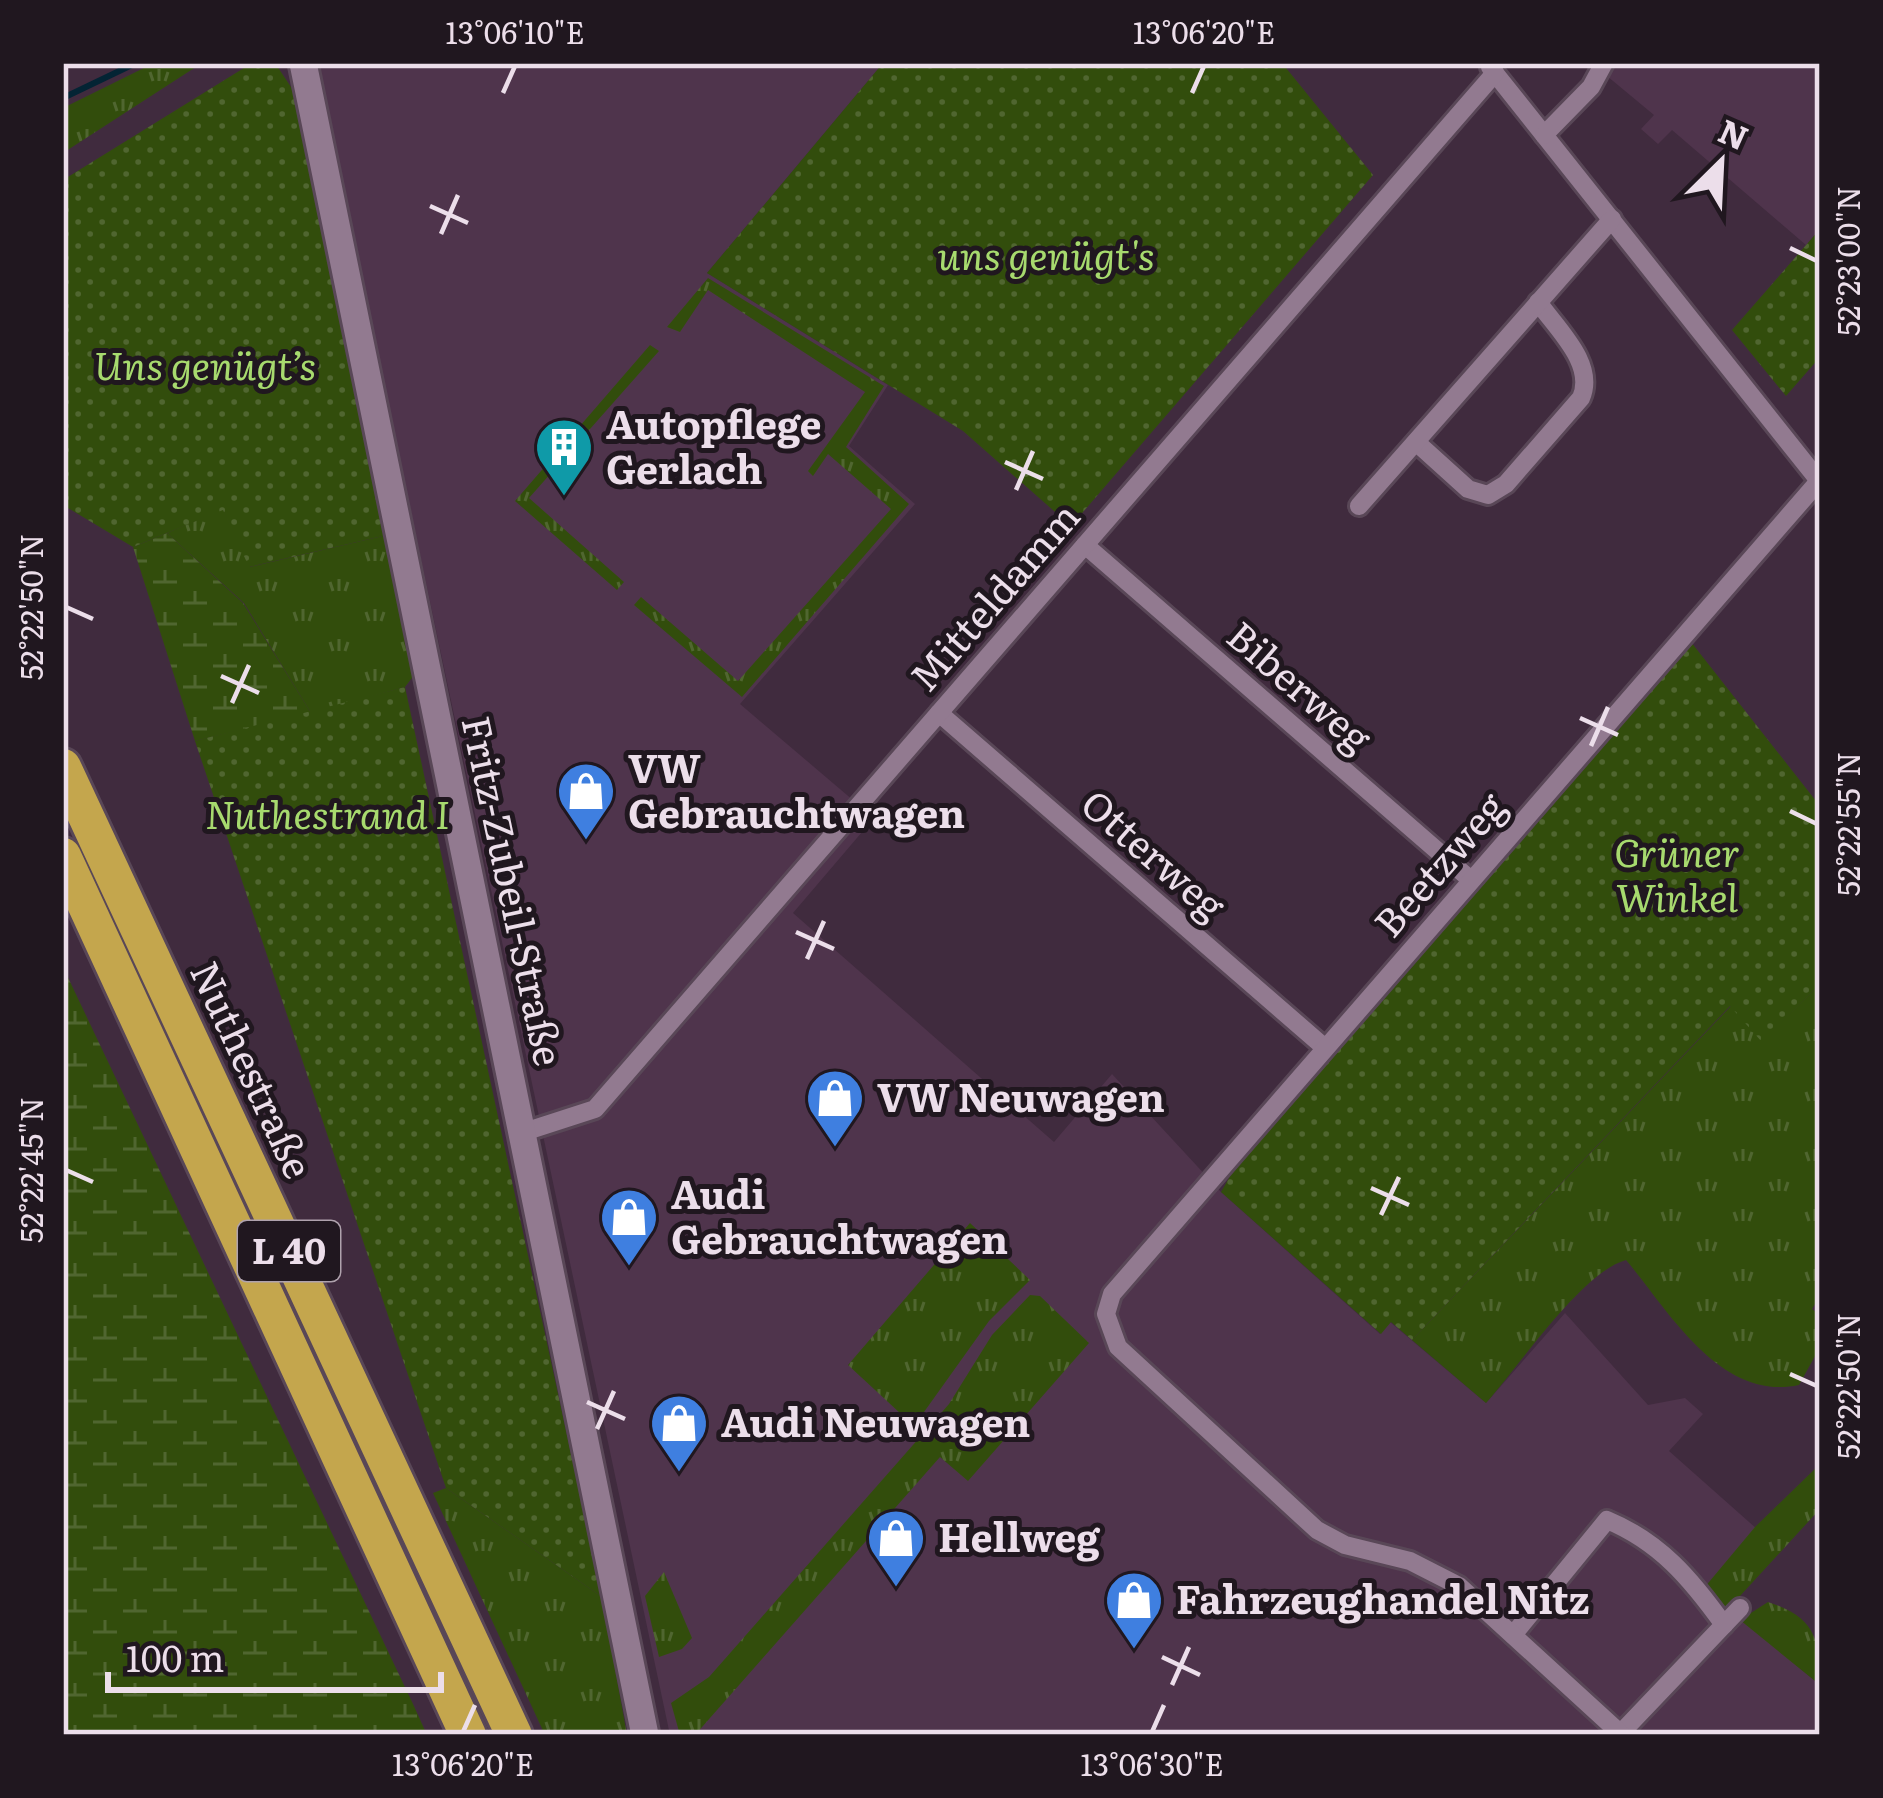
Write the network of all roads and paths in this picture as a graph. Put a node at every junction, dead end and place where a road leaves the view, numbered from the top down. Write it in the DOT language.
graph roads {
  1 [pos="303,63"];
  2 [pos="1604,63"];
  3 [pos="1491,68"];
  4 [pos="1544,135"];
  5 [pos="1612,219"];
  6 [pos="1538,302"];
  7 [pos="1416,442"];
  8 [pos="1820,482"];
  9 [pos="1359,506"];
  10 [pos="1085,545"];
  11 [pos="939,713"];
  12 [pos="63,767"];
  13 [pos="63,856"];
  14 [pos="1471,880"];
  15 [pos="1324,1047"];
  16 [pos="524,1132"];
  17 [pos="1740,1608"];
  18 [pos="1724,1625"];
  19 [pos="1513,1635"];
  20 [pos="468,1735"];
  21 [pos="514,1735"];
  22 [pos="645,1735"];
  23 [pos="1620,1735"];
  1 -- 16 [label="street, Fritz-Zubeil-Straße"];
  2 -- 4 [label="street"];
  3 -- 4 [label="street"];
  3 -- 10 [label="street, Mitteldamm"];
  4 -- 5 [label="street"];
  5 -- 6 [label="street"];
  5 -- 8 [label="street"];
  6 -- 7 [label="street"];
  6 -- 7 [label="street"];
  7 -- 9 [label="street"];
  8 -- 14 [label="street, Beetzweg"];
  10 -- 11 [label="street, Mitteldamm"];
  10 -- 14 [label="street, Biberweg"];
  11 -- 15 [label="street, Otterweg"];
  11 -- 16 [label="street, Mitteldamm"];
  12 -- 21 [label="highway, Nuthestraße / L 40"];
  13 -- 20 [label="highway, Nuthestraße / L 40"];
  14 -- 15 [label="street, Beetzweg"];
  15 -- 19 [label="street, Beetzweg"];
  16 -- 22 [label="street, Fritz-Zubeil-Straße"];
  17 -- 18 [label="street"];
  18 -- 19 [label="street"];
  18 -- 23 [label="street"];
  19 -- 23 [label="street"];
}
